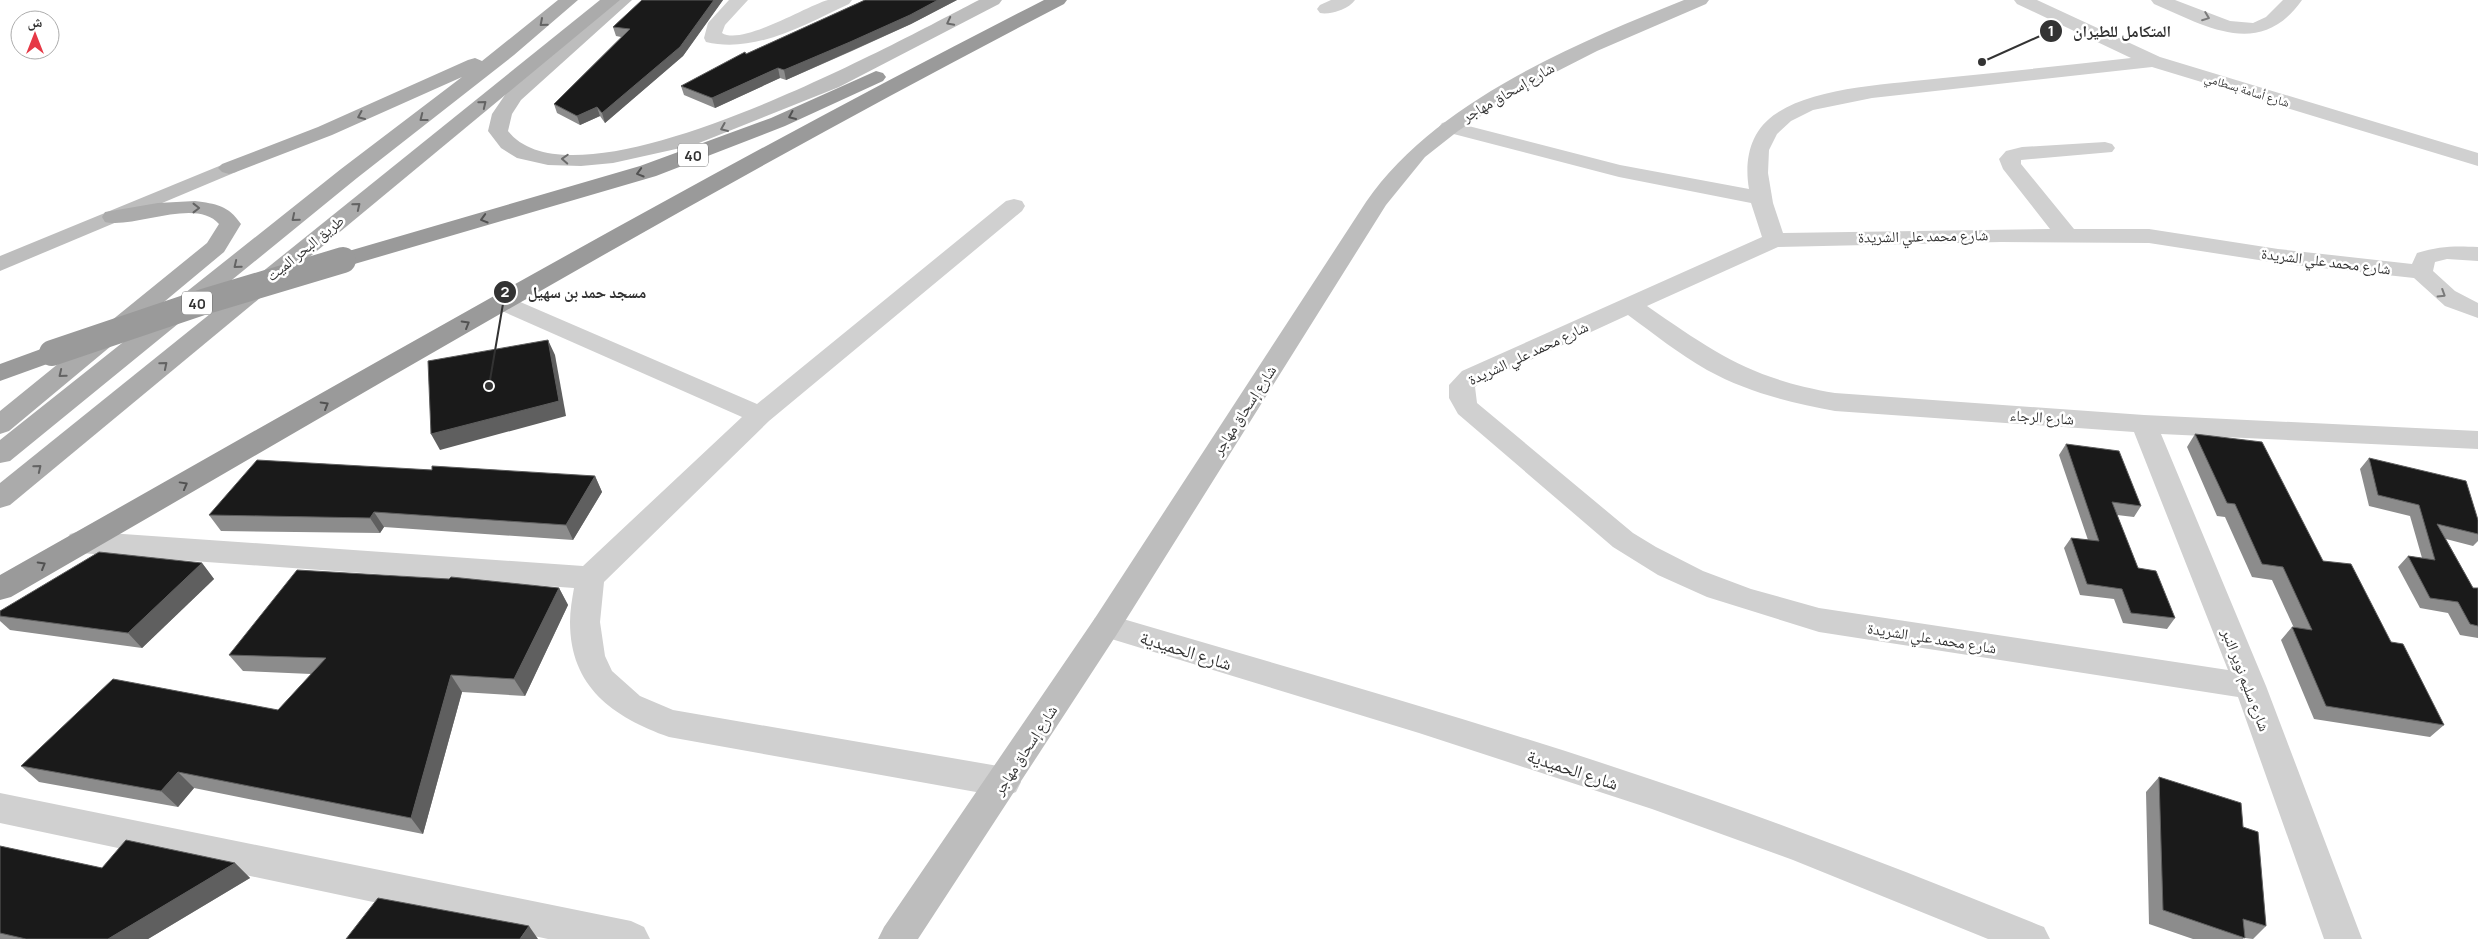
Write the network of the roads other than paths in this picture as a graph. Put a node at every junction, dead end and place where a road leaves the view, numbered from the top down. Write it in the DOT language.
graph roads {
  1 [pos="569,0"];
  2 [pos="611,0"];
  3 [pos="623,0"];
  4 [pos="740,0"];
  5 [pos="843,0"];
  6 [pos="993,0"];
  7 [pos="1024,0"];
  8 [pos="1058,0"];
  9 [pos="1346,0"];
  10 [pos="1700,0"];
  11 [pos="2023,0"];
  12 [pos="2160,0"];
  13 [pos="2293,0"];
  14 [pos="1326,9"];
  15 [pos="517,45"];
  16 [pos="2153,61"];
  17 [pos="1449,127"];
  18 [pos="2105,148"];
  19 [pos="2478,160"];
  20 [pos="228,168"];
  21 [pos="318,198"];
  22 [pos="1760,198"];
  23 [pos="1014,206"];
  24 [pos="113,217"];
  25 [pos="330,228"];
  26 [pos="2066,234"];
  27 [pos="1774,240"];
  28 [pos="2478,254"];
  29 [pos="0,264"];
  30 [pos="2422,272"];
  31 [pos="503,303"];
  32 [pos="1631,306"];
  33 [pos="2478,311"];
  34 [pos="0,373"];
  35 [pos="760,415"];
  36 [pos="0,424"];
  37 [pos="2144,424"];
  38 [pos="2478,440"];
  39 [pos="0,454"];
  40 [pos="0,498"];
  41 [pos="80,542"];
  42 [pos="590,578"];
  43 [pos="0,590"];
  44 [pos="1106,626"];
  45 [pos="2250,686"];
  46 [pos="1004,782"];
  47 [pos="0,808"];
  48 [pos="631,939"];
  49 [pos="897,939"];
  50 [pos="2031,939"];
  51 [pos="2343,939"];
  1 -- 15 [label="main road, one-way"];
  25 -- 2 [label="main road, طريق البحر الميت, one-way"];
  6 -- 3 [label="street, one-way"];
  4 -- 5 [label="street"];
  7 -- 34 [label="highway, 40, one-way, bridge"];
  8 -- 31 [label="highway, 40"];
  9 -- 14 [label="street"];
  10 -- 17 [label="street, شارع إسحاق مهاجر"];
  11 -- 16 [label="street, شارع أسامة بسطامي"];
  12 -- 13 [label="street, one-way"];
  15 -- 20 [label="main road, one-way"];
  15 -- 21 [label="main road, one-way"];
  16 -- 19 [label="street, شارع أسامة بسطامي"];
  16 -- 22 [label="street"];
  17 -- 22 [label="street"];
  17 -- 44 [label="street, شارع إسحاق مهاجر"];
  18 -- 26 [label="street"];
  20 -- 24 [label="street"];
  21 -- 25 [label="main road"];
  21 -- 39 [label="main road, one-way"];
  22 -- 27 [label="street"];
  23 -- 35 [label="street"];
  24 -- 29 [label="street"];
  24 -- 36 [label="main road, one-way"];
  40 -- 25 [label="main road, طريق البحر الميت, one-way"];
  26 -- 27 [label="street, شارع محمد علي الشريدة"];
  26 -- 30 [label="street, شارع محمد علي الشريدة"];
  27 -- 32 [label="street, شارع محمد علي الشريدة"];
  28 -- 30 [label="street"];
  30 -- 33 [label="street, one-way"];
  31 -- 35 [label="street"];
  41 -- 31 [label="highway, 40, one-way"];
  32 -- 37 [label="street, شارع الرجاء"];
  32 -- 45 [label="street, شارع محمد علي الشريدة"];
  35 -- 42 [label="street"];
  37 -- 38 [label="street, شارع الرجاء"];
  37 -- 45 [label="street, شارع سليم نوير النبر"];
  41 -- 42 [label="street"];
  43 -- 41 [label="highway, 40, one-way"];
  42 -- 46 [label="street"];
  44 -- 46 [label="street, شارع إسحاق مهاجر"];
  44 -- 50 [label="street, شارع الحميدية"];
  45 -- 51 [label="street, شارع سليم نوير النبر"];
  46 -- 49 [label="street, شارع إسحاق مهاجر"];
  47 -- 48 [label="street"];
}
